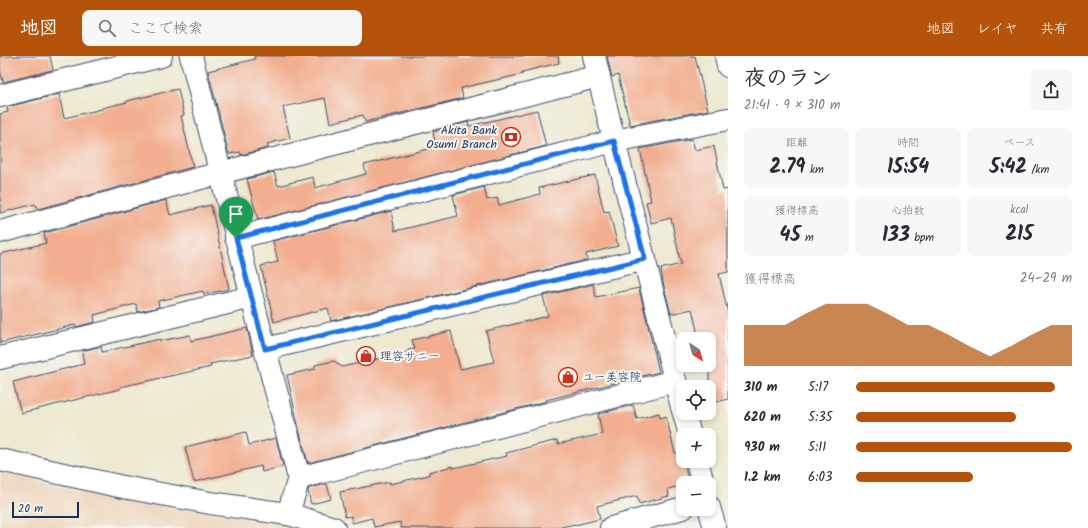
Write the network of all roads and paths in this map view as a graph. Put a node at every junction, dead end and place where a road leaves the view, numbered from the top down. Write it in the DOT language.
graph roads {
  1 [pos="161,56"];
  2 [pos="191,56"];
  3 [pos="726,56"];
  4 [pos="596,66"];
  5 [pos="728,66"];
  6 [pos="0,96"];
  7 [pos="728,119"];
  8 [pos="614,141"];
  9 [pos="220,173"];
  10 [pos="0,232"];
  11 [pos="236,238"];
  12 [pos="645,259"];
  13 [pos="252,297"];
  14 [pos="265,349"];
  15 [pos="0,358"];
  16 [pos="675,381"];
  17 [pos="676,385"];
  18 [pos="0,460"];
  19 [pos="298,478"];
  20 [pos="676,510"];
  21 [pos="288,514"];
  22 [pos="712,516"];
  23 [pos="334,528"];
  24 [pos="611,528"];
  25 [pos="715,528"];
  1 -- 6 [label="street"];
  2 -- 9 [label="street"];
  3 -- 5 [label="street"];
  4 -- 8 [label="street"];
  4 -- 9 [label="street"];
  7 -- 8 [label="street"];
  8 -- 11 [label="street"];
  8 -- 12 [label="street"];
  9 -- 10 [label="street"];
  9 -- 11 [label="street"];
  11 -- 13 [label="street"];
  12 -- 14 [label="street"];
  12 -- 16 [label="street"];
  13 -- 14 [label="street"];
  13 -- 15 [label="street"];
  14 -- 19 [label="street"];
  16 -- 17 [label="street"];
  16 -- 19 [label="street"];
  18 -- 21 [label="street"];
  19 -- 21 [label="street"];
  20 -- 24 [label="street"];
  21 -- 23 [label="street"];
  22 -- 25 [label="street"];
}
